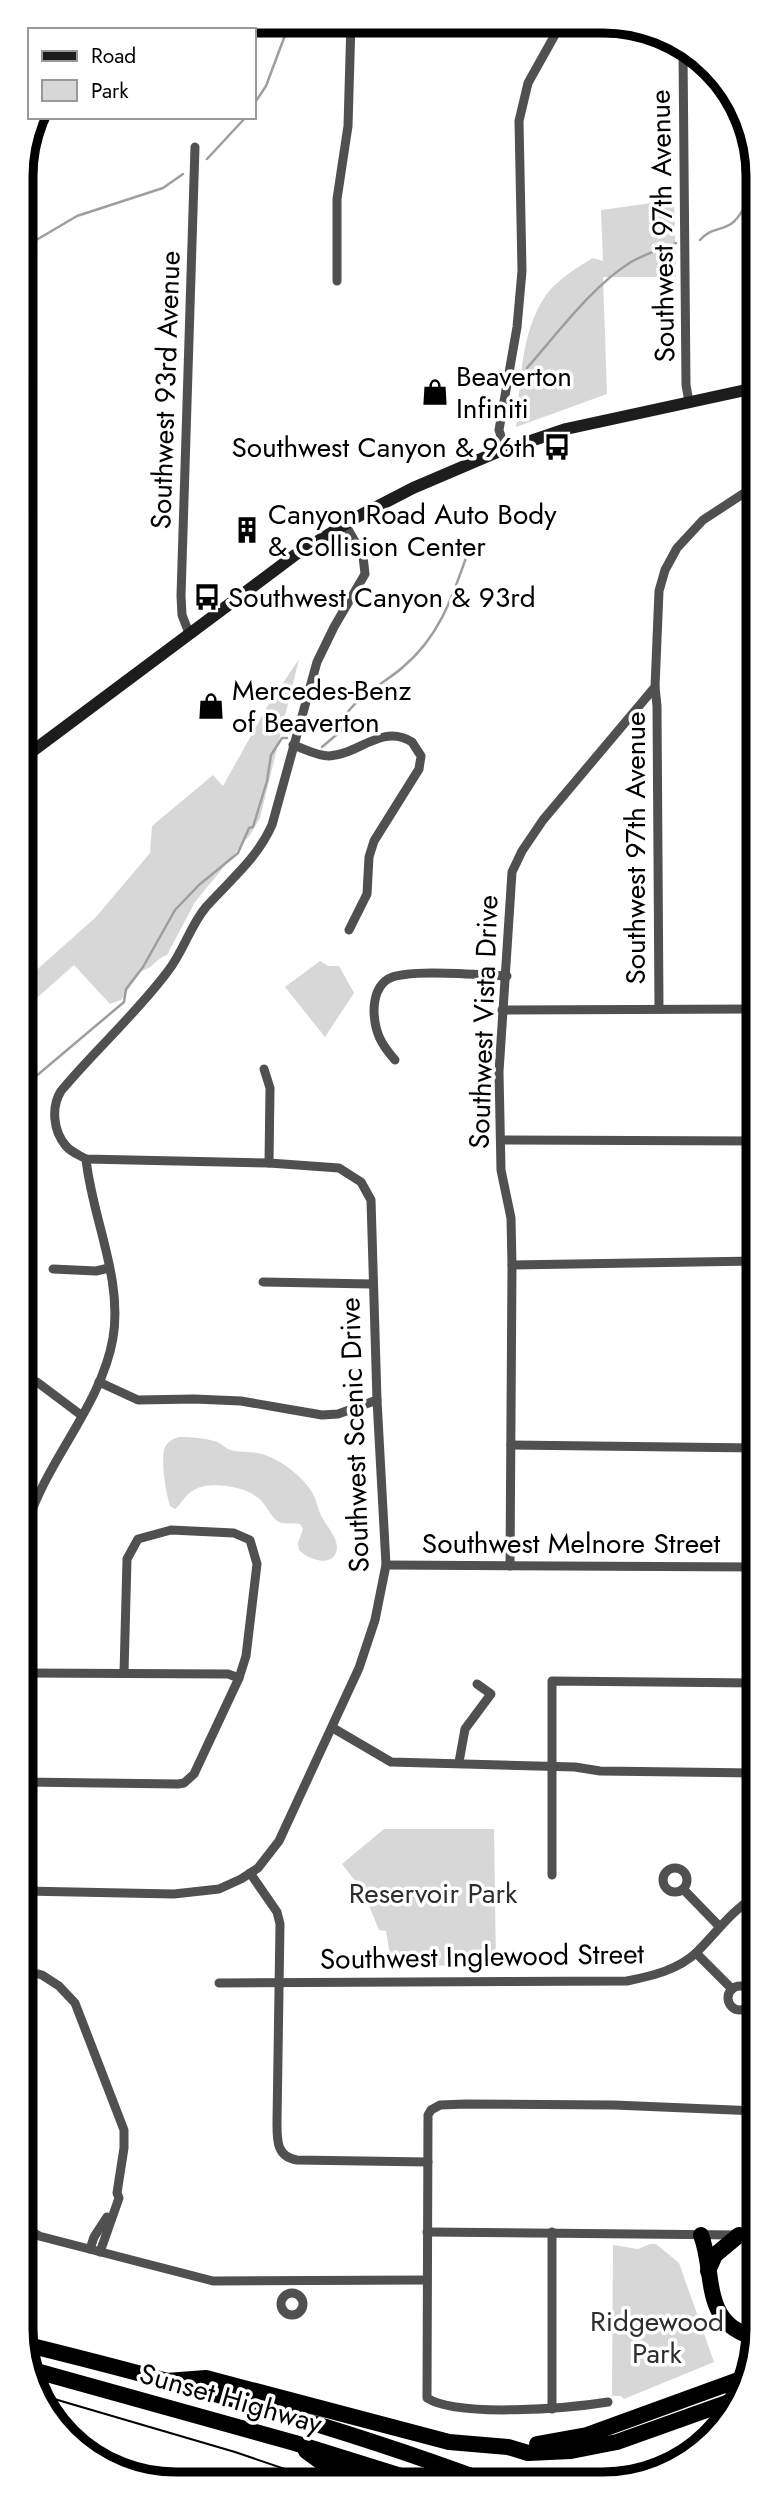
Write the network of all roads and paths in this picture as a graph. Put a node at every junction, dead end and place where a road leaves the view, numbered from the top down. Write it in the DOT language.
graph roads {
  1 [pos="556,33"];
  2 [pos="351,34"];
  3 [pos="683,58"];
  4 [pos="195,147"];
  5 [pos="337,281"];
  6 [pos="746,389"];
  7 [pos="689,402"];
  8 [pos="505,449"];
  9 [pos="746,492"];
  10 [pos="345,524"];
  11 [pos="189,633"];
  12 [pos="654,687"];
  13 [pos="293,745"];
  14 [pos="34,750"];
  15 [pos="349,930"];
  16 [pos="507,976"];
  17 [pos="502,1010"];
  18 [pos="659,1010"];
  19 [pos="746,1010"];
  20 [pos="395,1060"];
  21 [pos="264,1069"];
  22 [pos="501,1140"];
  23 [pos="746,1140"];
  24 [pos="86,1159"];
  25 [pos="269,1163"];
  26 [pos="745,1261"];
  27 [pos="512,1265"];
  28 [pos="109,1268"];
  29 [pos="52,1269"];
  30 [pos="263,1282"];
  31 [pos="372,1284"];
  32 [pos="37,1382"];
  33 [pos="99,1382"];
  34 [pos="377,1399"];
  35 [pos="81,1415"];
  36 [pos="511,1446"];
  37 [pos="745,1448"];
  38 [pos="33,1508"];
  39 [pos="386,1565"];
  40 [pos="510,1566"];
  41 [pos="745,1567"];
  42 [pos="33,1673"];
  43 [pos="124,1673"];
  44 [pos="239,1678"];
  45 [pos="745,1683"];
  46 [pos="477,1684"];
  47 [pos="333,1728"];
  48 [pos="459,1762"];
  49 [pos="551,1766"];
  50 [pos="745,1773"];
  51 [pos="33,1782"];
  52 [pos="250,1873"];
  53 [pos="552,1875"];
  54 [pos="684,1889"];
  55 [pos="33,1891"];
  56 [pos="745,1905"];
  57 [pos="719,1926"];
  58 [pos="696,1953"];
  59 [pos="33,1973"];
  60 [pos="280,1982"];
  61 [pos="219,1983"];
  62 [pos="732,1989"];
  63 [pos="745,2111"];
  64 [pos="428,2162"];
  65 [pos="427,2232"];
  66 [pos="552,2232"];
  67 [pos="33,2233"];
  68 [pos="701,2235"];
  69 [pos="739,2235"];
  70 [pos="745,2235"];
  71 [pos="95,2251"];
  72 [pos="708,2271"];
  73 [pos="427,2280"];
  74 [pos="293,2281"];
  75 [pos="292,2293"];
  76 [pos="745,2334"];
  77 [pos="35,2347"];
  78 [pos="40,2372"];
  79 [pos="166,2381"];
  80 [pos="736,2381"];
  81 [pos="608,2402"];
  82 [pos="725,2404"];
  83 [pos="552,2409"];
  84 [pos="295,2443"];
  85 [pos="508,2447"];
  86 [pos="340,2472"];
  87 [pos="388,2472"];
  88 [pos="458,2472"];
  1 -- 8 [label="street"];
  2 -- 5 [label="street"];
  3 -- 7 [label="street, Southwest 97th Avenue"];
  4 -- 11 [label="street, Southwest 93rd Avenue"];
  6 -- 7 [label="main road"];
  7 -- 8 [label="main road"];
  8 -- 10 [label="main road"];
  9 -- 12 [label="street"];
  10 -- 11 [label="main road"];
  10 -- 13 [label="street"];
  11 -- 14 [label="main road"];
  12 -- 16 [label="street, Southwest Vista Drive"];
  12 -- 18 [label="street, Southwest 97th Avenue"];
  13 -- 15 [label="street"];
  13 -- 24 [label="street"];
  16 -- 17 [label="street, Southwest Vista Drive"];
  16 -- 20 [label="street"];
  17 -- 18 [label="street"];
  17 -- 22 [label="street, Southwest Vista Drive"];
  18 -- 19 [label="street"];
  21 -- 25 [label="street"];
  22 -- 23 [label="street"];
  22 -- 27 [label="street, Southwest Vista Drive"];
  24 -- 25 [label="street, Southwest Scenic Drive"];
  24 -- 28 [label="street"];
  25 -- 31 [label="street, Southwest Scenic Drive"];
  26 -- 27 [label="street"];
  27 -- 36 [label="street, Southwest Vista Drive"];
  28 -- 29 [label="street"];
  28 -- 33 [label="street"];
  30 -- 31 [label="street"];
  31 -- 34 [label="street, Southwest Scenic Drive"];
  32 -- 35 [label="street"];
  33 -- 34 [label="street"];
  33 -- 35 [label="street"];
  34 -- 39 [label="street, Southwest Scenic Drive"];
  35 -- 38 [label="street"];
  36 -- 37 [label="street"];
  36 -- 40 [label="street, Southwest Vista Drive"];
  39 -- 40 [label="street, Southwest Melnore Street"];
  39 -- 47 [label="street, Southwest Scenic Drive"];
  40 -- 41 [label="street, Southwest Melnore Street"];
  42 -- 43 [label="street"];
  43 -- 44 [label="street"];
  43 -- 44 [label="street"];
  44 -- 51 [label="street"];
  45 -- 49 [label="street"];
  46 -- 48 [label="street"];
  47 -- 48 [label="street"];
  47 -- 52 [label="street, Southwest Scenic Drive"];
  48 -- 49 [label="street"];
  49 -- 50 [label="street"];
  49 -- 53 [label="street"];
  52 -- 55 [label="street, Southwest Scenic Drive"];
  52 -- 60 [label="street"];
  54 -- 57 [label="street"];
  56 -- 57 [label="street, Southwest Inglewood Street"];
  57 -- 58 [label="street, Southwest Inglewood Street"];
  58 -- 60 [label="street, Southwest Inglewood Street"];
  58 -- 62 [label="street"];
  59 -- 71 [label="street"];
  60 -- 61 [label="street, Southwest Inglewood Street"];
  60 -- 64 [label="street"];
  63 -- 64 [label="street"];
  64 -- 65 [label="street"];
  65 -- 66 [label="street"];
  65 -- 73 [label="street"];
  66 -- 68 [label="street"];
  66 -- 83 [label="street"];
  67 -- 71 [label="street"];
  68 -- 69 [label="street"];
  68 -- 72 [label="highway"];
  69 -- 70 [label="main road"];
  69 -- 72 [label="highway"];
  71 -- 74 [label="street"];
  72 -- 76 [label="highway"];
  73 -- 74 [label="street"];
  73 -- 83 [label="street"];
  74 -- 75 [label="street"];
  77 -- 79 [label="highway, Sunset Highway"];
  78 -- 84 [label="highway, Sunset Highway"];
  79 -- 85 [label="highway"];
  79 -- 88 [label="highway, Sunset Highway"];
  80 -- 85 [label="highway"];
  81 -- 83 [label="street"];
  82 -- 85 [label="highway"];
  84 -- 86 [label="highway"];
  84 -- 87 [label="highway, Sunset Highway"];
}
